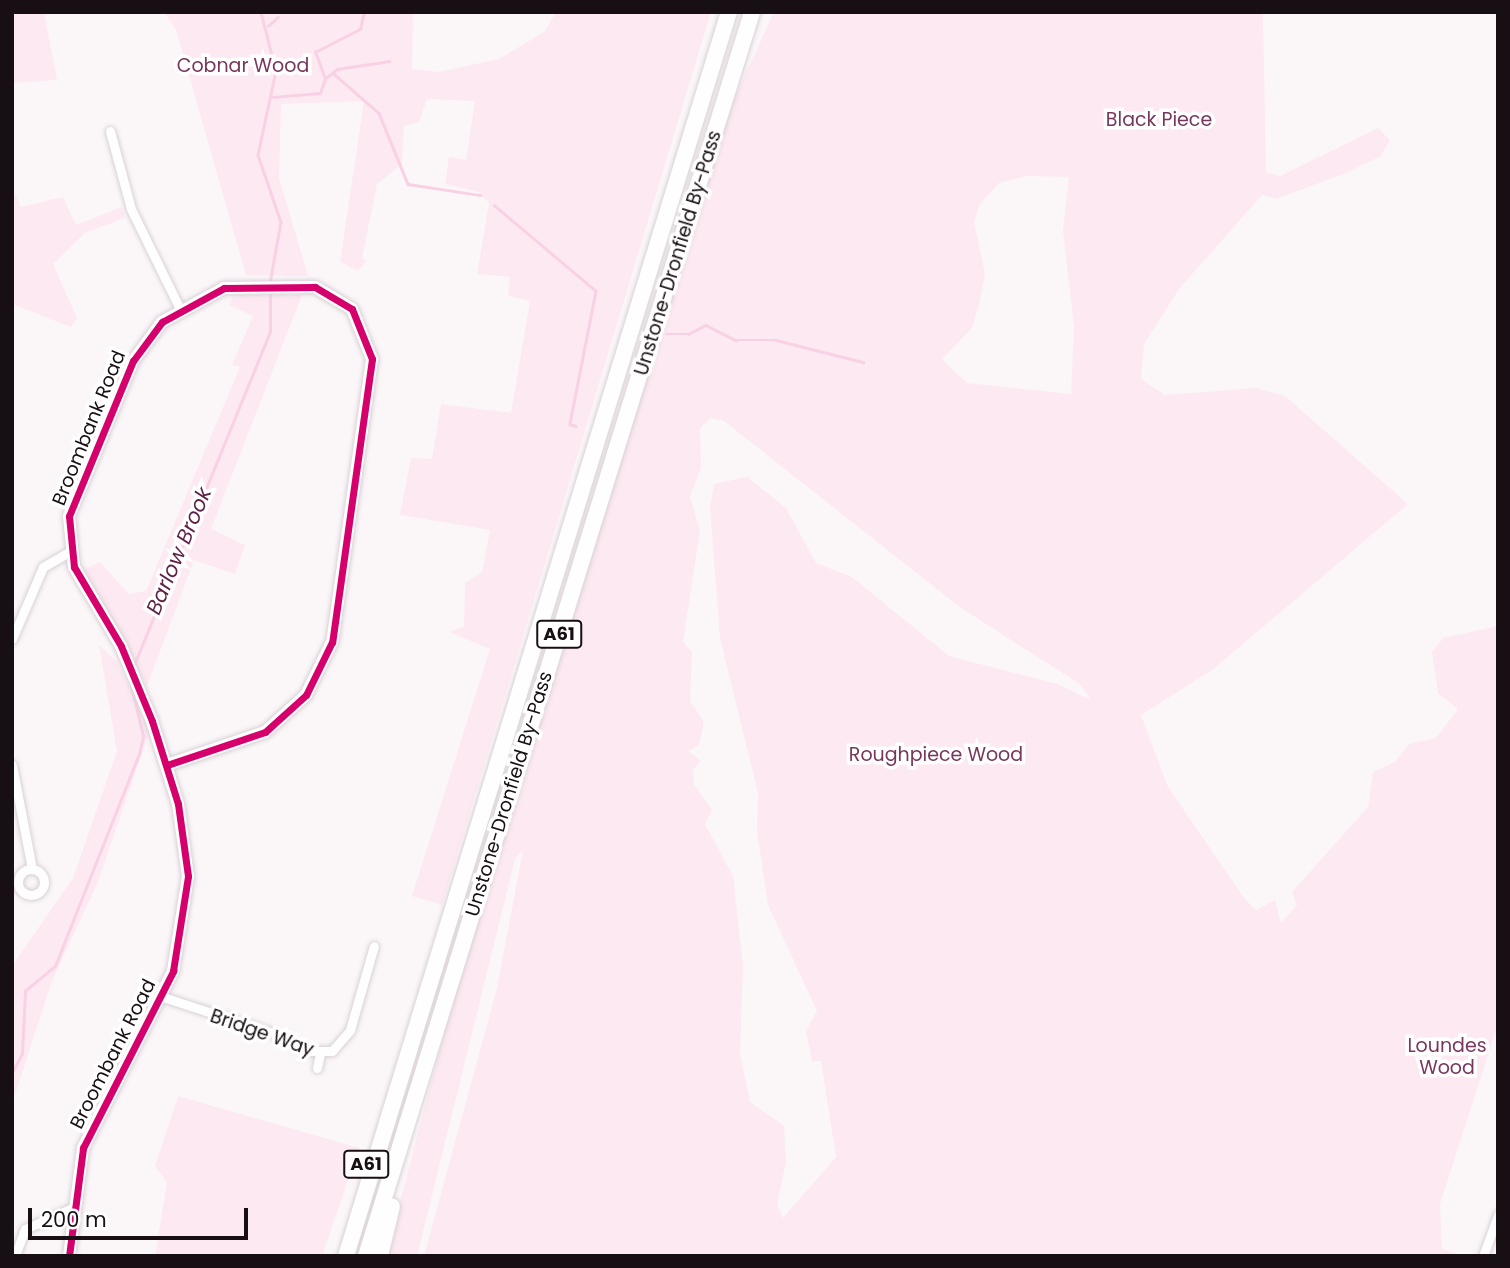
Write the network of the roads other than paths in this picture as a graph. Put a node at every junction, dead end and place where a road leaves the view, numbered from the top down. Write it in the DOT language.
graph roads {
  1 [pos="730,12"];
  2 [pos="752,12"];
  3 [pos="110,131"];
  4 [pos="179,307"];
  5 [pos="69,551"];
  6 [pos="12,639"];
  7 [pos="12,765"];
  8 [pos="167,765"];
  9 [pos="32,869"];
  10 [pos="374,946"];
  11 [pos="163,997"];
  12 [pos="320,1054"];
  13 [pos="317,1068"];
  14 [pos="398,1073"];
  15 [pos="412,1108"];
  16 [pos="70,1209"];
  17 [pos="1498,1215"];
  18 [pos="15,1256"];
  19 [pos="69,1256"];
  20 [pos="334,1256"];
  21 [pos="346,1256"];
  22 [pos="366,1256"];
  23 [pos="380,1256"];
  24 [pos="1483,1256"];
  1 -- 14 [label="highway, Unstone-Dronfield By-Pass / A61"];
  2 -- 15 [label="highway, Unstone-Dronfield By-Pass / A61"];
  3 -- 4 [label="street"];
  4 -- 5 [label="street, Broombank Road"];
  4 -- 8 [label="street, Broombank Road"];
  5 -- 6 [label="street"];
  5 -- 8 [label="street, Broombank Road"];
  7 -- 9 [label="street"];
  8 -- 11 [label="street, Broombank Road"];
  10 -- 12 [label="street, Bridge Way"];
  11 -- 12 [label="street, Bridge Way"];
  11 -- 16 [label="street, Broombank Road"];
  12 -- 13 [label="street"];
  14 -- 20 [label="highway, A61"];
  14 -- 21 [label="highway, Unstone-Dronfield By-Pass / A61"];
  15 -- 22 [label="highway, Unstone-Dronfield By-Pass / A61"];
  15 -- 23 [label="highway, A61"];
  16 -- 18 [label="street"];
  16 -- 19 [label="street, Broombank Road"];
  17 -- 24 [label="street"];
}
